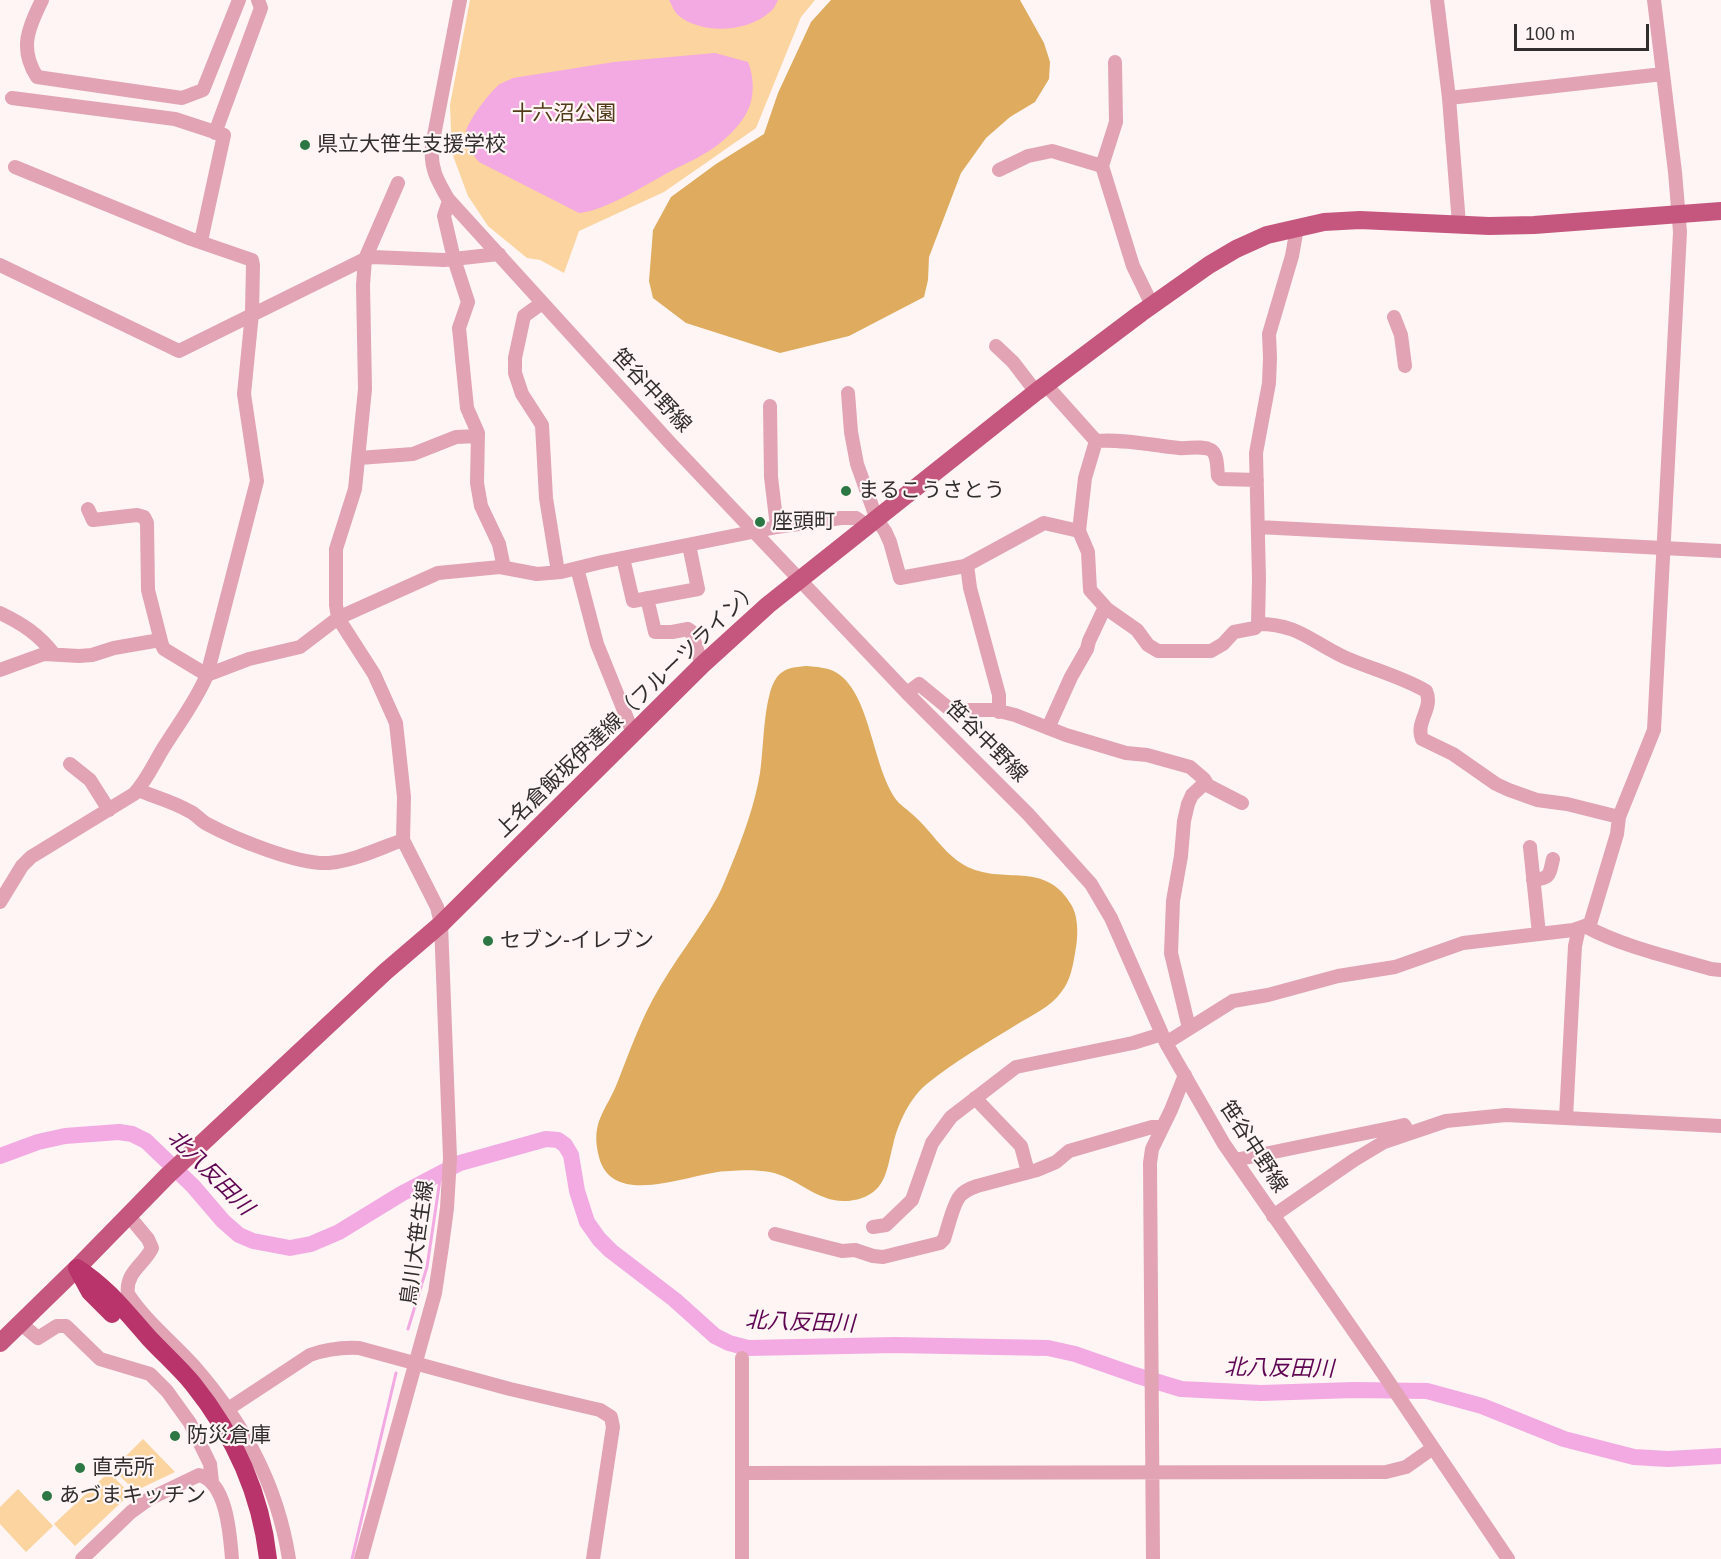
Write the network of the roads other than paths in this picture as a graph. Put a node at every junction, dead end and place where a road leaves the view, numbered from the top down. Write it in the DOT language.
graph roads {
  1 [pos="42,0"];
  2 [pos="239,0"];
  3 [pos="258,0"];
  4 [pos="460,0"];
  5 [pos="1437,0"];
  6 [pos="1654,0"];
  7 [pos="1115,62"];
  8 [pos="1663,74"];
  9 [pos="12,98"];
  10 [pos="1449,98"];
  11 [pos="216,133"];
  12 [pos="1102,166"];
  13 [pos="15,167"];
  14 [pos="999,170"];
  15 [pos="398,183"];
  16 [pos="449,201"];
  17 [pos="1721,211"];
  18 [pos="1679,215"];
  19 [pos="1459,224"];
  20 [pos="1297,228"];
  21 [pos="201,241"];
  22 [pos="499,254"];
  23 [pos="365,259"];
  24 [pos="454,259"];
  25 [pos="0,265"];
  26 [pos="542,303"];
  27 [pos="1152,306"];
  28 [pos="252,314"];
  29 [pos="1394,317"];
  30 [pos="996,346"];
  31 [pos="1405,366"];
  32 [pos="1041,388"];
  33 [pos="848,393"];
  34 [pos="770,406"];
  35 [pos="478,436"];
  36 [pos="1096,441"];
  37 [pos="359,458"];
  38 [pos="1257,480"];
  39 [pos="88,509"];
  40 [pos="872,523"];
  41 [pos="777,527"];
  42 [pos="1258,527"];
  43 [pos="753,531"];
  44 [pos="1079,531"];
  45 [pos="689,545"];
  46 [pos="1663,548"];
  47 [pos="1721,551"];
  48 [pos="623,558"];
  49 [pos="967,565"];
  50 [pos="504,568"];
  51 [pos="577,568"];
  52 [pos="558,572"];
  53 [pos="799,580"];
  54 [pos="647,598"];
  55 [pos="1105,607"];
  56 [pos="0,613"];
  57 [pos="338,618"];
  58 [pos="1258,624"];
  59 [pos="160,640"];
  60 [pos="54,654"];
  61 [pos="702,665"];
  62 [pos="0,670"];
  63 [pos="207,675"];
  64 [pos="907,693"];
  65 [pos="999,712"];
  66 [pos="1048,728"];
  67 [pos="633,733"];
  68 [pos="70,764"];
  69 [pos="1206,782"];
  70 [pos="138,790"];
  71 [pos="1242,803"];
  72 [pos="109,810"];
  73 [pos="1619,818"];
  74 [pos="403,840"];
  75 [pos="1530,847"];
  76 [pos="1553,859"];
  77 [pos="1533,880"];
  78 [pos="0,903"];
  79 [pos="441,924"];
  80 [pos="1582,927"];
  81 [pos="1539,934"];
  82 [pos="1721,970"];
  83 [pos="1189,1028"];
  84 [pos="1164,1038"];
  85 [pos="1185,1075"];
  86 [pos="975,1098"];
  87 [pos="1566,1118"];
  88 [pos="1721,1126"];
  89 [pos="1162,1127"];
  90 [pos="1409,1133"];
  91 [pos="1235,1160"];
  92 [pos="1028,1172"];
  93 [pos="128,1215"];
  94 [pos="1273,1216"];
  95 [pos="873,1227"];
  96 [pos="775,1234"];
  97 [pos="77,1268"];
  98 [pos="20,1323"];
  99 [pos="0,1343"];
  100 [pos="742,1358"];
  101 [pos="416,1364"];
  102 [pos="228,1409"];
  103 [pos="1433,1448"];
  104 [pos="1153,1472"];
  105 [pos="743,1473"];
  106 [pos="212,1482"];
  107 [pos="82,1559"];
  108 [pos="232,1559"];
  109 [pos="256,1559"];
  110 [pos="268,1559"];
  111 [pos="289,1559"];
  112 [pos="361,1559"];
  113 [pos="592,1559"];
  114 [pos="742,1559"];
  115 [pos="1153,1559"];
  116 [pos="1508,1559"];
  1 -- 2 [label="street"];
  3 -- 11 [label="street"];
  4 -- 16 [label="street, 笹谷中野線"];
  5 -- 10 [label="street"];
  6 -- 8 [label="street"];
  7 -- 12 [label="street"];
  8 -- 10 [label="street"];
  8 -- 18 [label="street"];
  9 -- 11 [label="street"];
  10 -- 19 [label="street"];
  11 -- 21 [label="street"];
  12 -- 14 [label="street"];
  12 -- 27 [label="street"];
  13 -- 21 [label="street"];
  15 -- 23 [label="street"];
  16 -- 22 [label="street, 笹谷中野線"];
  16 -- 24 [label="street"];
  17 -- 18 [label="main road, 上名倉飯坂伊達線（フルーツライン）"];
  18 -- 19 [label="main road, 上名倉飯坂伊達線（フルーツライン）"];
  18 -- 46 [label="street"];
  19 -- 20 [label="main road, 上名倉飯坂伊達線（フルーツライン）"];
  20 -- 27 [label="main road, 上名倉飯坂伊達線（フルーツライン）"];
  20 -- 38 [label="street"];
  21 -- 28 [label="street"];
  22 -- 24 [label="street"];
  22 -- 26 [label="street, 笹谷中野線"];
  23 -- 24 [label="street"];
  23 -- 28 [label="street"];
  23 -- 37 [label="street"];
  24 -- 35 [label="street"];
  25 -- 28 [label="street"];
  26 -- 43 [label="street, 笹谷中野線"];
  26 -- 52 [label="street"];
  27 -- 32 [label="main road, 上名倉飯坂伊達線（フルーツライン）"];
  28 -- 63 [label="street"];
  29 -- 31 [label="street"];
  30 -- 32 [label="street"];
  32 -- 36 [label="street"];
  32 -- 40 [label="main road, 上名倉飯坂伊達線（フルーツライン）"];
  33 -- 40 [label="street"];
  34 -- 41 [label="street"];
  35 -- 37 [label="street"];
  35 -- 50 [label="street"];
  36 -- 38 [label="street"];
  36 -- 44 [label="street"];
  37 -- 57 [label="street"];
  38 -- 42 [label="street"];
  39 -- 59 [label="street"];
  40 -- 41 [label="street"];
  40 -- 49 [label="street"];
  40 -- 53 [label="main road, 上名倉飯坂伊達線（フルーツライン）"];
  41 -- 43 [label="street"];
  42 -- 46 [label="street"];
  42 -- 58 [label="street"];
  43 -- 45 [label="street"];
  43 -- 53 [label="street, 笹谷中野線"];
  44 -- 49 [label="street"];
  44 -- 55 [label="street"];
  45 -- 48 [label="street"];
  45 -- 54 [label="street"];
  46 -- 47 [label="street"];
  46 -- 73 [label="street"];
  48 -- 51 [label="street"];
  48 -- 54 [label="street"];
  49 -- 65 [label="street"];
  50 -- 52 [label="street"];
  50 -- 57 [label="street"];
  51 -- 52 [label="street"];
  51 -- 67 [label="street"];
  53 -- 61 [label="main road, 上名倉飯坂伊達線（フルーツライン）"];
  53 -- 64 [label="street, 笹谷中野線"];
  54 -- 61 [label="street"];
  55 -- 58 [label="street"];
  55 -- 66 [label="street"];
  56 -- 60 [label="street"];
  57 -- 63 [label="street"];
  57 -- 74 [label="street"];
  58 -- 73 [label="street"];
  59 -- 60 [label="street"];
  59 -- 63 [label="street"];
  60 -- 62 [label="street"];
  61 -- 67 [label="main road, 上名倉飯坂伊達線（フルーツライン）"];
  63 -- 70 [label="street"];
  64 -- 65 [label="street"];
  64 -- 84 [label="street, 笹谷中野線"];
  65 -- 66 [label="street"];
  66 -- 69 [label="street"];
  67 -- 79 [label="main road, 上名倉飯坂伊達線（フルーツライン）"];
  68 -- 72 [label="street"];
  69 -- 71 [label="street"];
  69 -- 83 [label="street"];
  70 -- 72 [label="street"];
  70 -- 74 [label="street"];
  72 -- 78 [label="street"];
  73 -- 80 [label="street"];
  74 -- 79 [label="street, 鳥川大笹生線"];
  75 -- 77 [label="street"];
  76 -- 77 [label="street"];
  77 -- 81 [label="street"];
  79 -- 93 [label="main road, 上名倉飯坂伊達線（フルーツライン）"];
  79 -- 101 [label="street, 鳥川大笹生線"];
  80 -- 81 [label="street"];
  80 -- 82 [label="street"];
  80 -- 87 [label="street"];
  81 -- 83 [label="street"];
  83 -- 84 [label="street"];
  84 -- 85 [label="street, 笹谷中野線"];
  84 -- 86 [label="street"];
  85 -- 89 [label="street"];
  85 -- 91 [label="street, 笹谷中野線"];
  86 -- 92 [label="street"];
  86 -- 95 [label="street"];
  87 -- 88 [label="street"];
  87 -- 90 [label="street"];
  89 -- 92 [label="street"];
  89 -- 104 [label="street"];
  90 -- 91 [label="street"];
  90 -- 94 [label="street"];
  91 -- 94 [label="street, 笹谷中野線"];
  92 -- 96 [label="street"];
  93 -- 97 [label="main road, 上名倉飯坂伊達線（フルーツライン）"];
  93 -- 102 [label="street"];
  94 -- 103 [label="street, 笹谷中野線"];
  97 -- 98 [label="main road, 上名倉飯坂伊達線（フルーツライン）"];
  97 -- 109 [label="highway"];
  97 -- 110 [label="highway"];
  98 -- 99 [label="main road, 上名倉飯坂伊達線（フルーツライン）"];
  98 -- 106 [label="street"];
  100 -- 105 [label="street"];
  101 -- 102 [label="street"];
  101 -- 112 [label="street, 鳥川大笹生線"];
  101 -- 113 [label="street"];
  102 -- 111 [label="street"];
  103 -- 104 [label="street"];
  103 -- 116 [label="street, 笹谷中野線"];
  104 -- 105 [label="street"];
  104 -- 115 [label="street"];
  105 -- 114 [label="street"];
  106 -- 107 [label="street"];
  106 -- 108 [label="street"];
}
